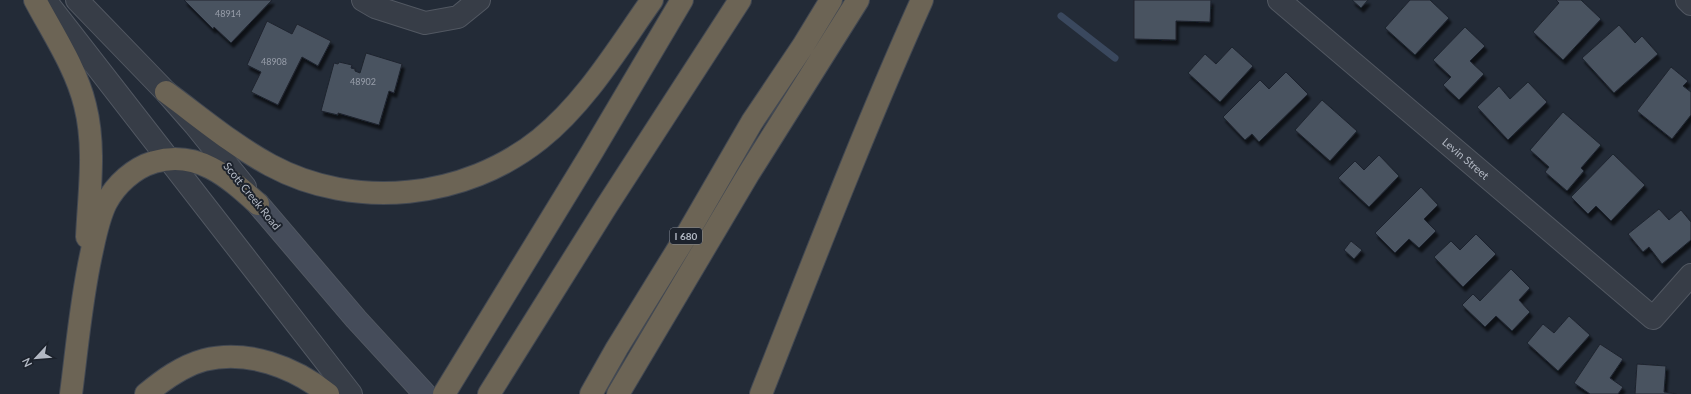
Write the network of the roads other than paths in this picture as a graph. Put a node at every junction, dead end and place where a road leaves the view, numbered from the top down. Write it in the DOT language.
graph roads {
  1 [pos="35,0"];
  2 [pos="45,0"];
  3 [pos="77,0"];
  4 [pos="363,0"];
  5 [pos="479,0"];
  6 [pos="652,0"];
  7 [pos="682,0"];
  8 [pos="740,0"];
  9 [pos="831,0"];
  10 [pos="858,0"];
  11 [pos="922,0"];
  12 [pos="1279,0"];
  13 [pos="1687,0"];
  14 [pos="1691,4"];
  15 [pos="166,92"];
  16 [pos="167,159"];
  17 [pos="258,204"];
  18 [pos="1691,274"];
  19 [pos="85,285"];
  20 [pos="490,393"];
  21 [pos="71,394"];
  22 [pos="146,394"];
  23 [pos="328,394"];
  24 [pos="351,394"];
  25 [pos="425,394"];
  26 [pos="444,394"];
  27 [pos="591,394"];
  28 [pos="618,394"];
  29 [pos="761,394"];
  1 -- 19 [label="highway"];
  2 -- 16 [label="street"];
  3 -- 15 [label="street, Scott Creek Road"];
  4 -- 5 [label="street"];
  6 -- 15 [label="highway"];
  7 -- 26 [label="highway"];
  8 -- 20 [label="highway"];
  9 -- 27 [label="highway, I 680"];
  10 -- 28 [label="highway, I 680"];
  11 -- 29 [label="highway"];
  12 -- 18 [label="street, Levin Street"];
  13 -- 14 [label="street"];
  15 -- 17 [label="street, Scott Creek Road"];
  16 -- 17 [label="highway"];
  16 -- 19 [label="highway"];
  16 -- 24 [label="street"];
  17 -- 25 [label="main road, Scott Creek Road"];
  19 -- 21 [label="highway"];
  22 -- 23 [label="highway"];
}
